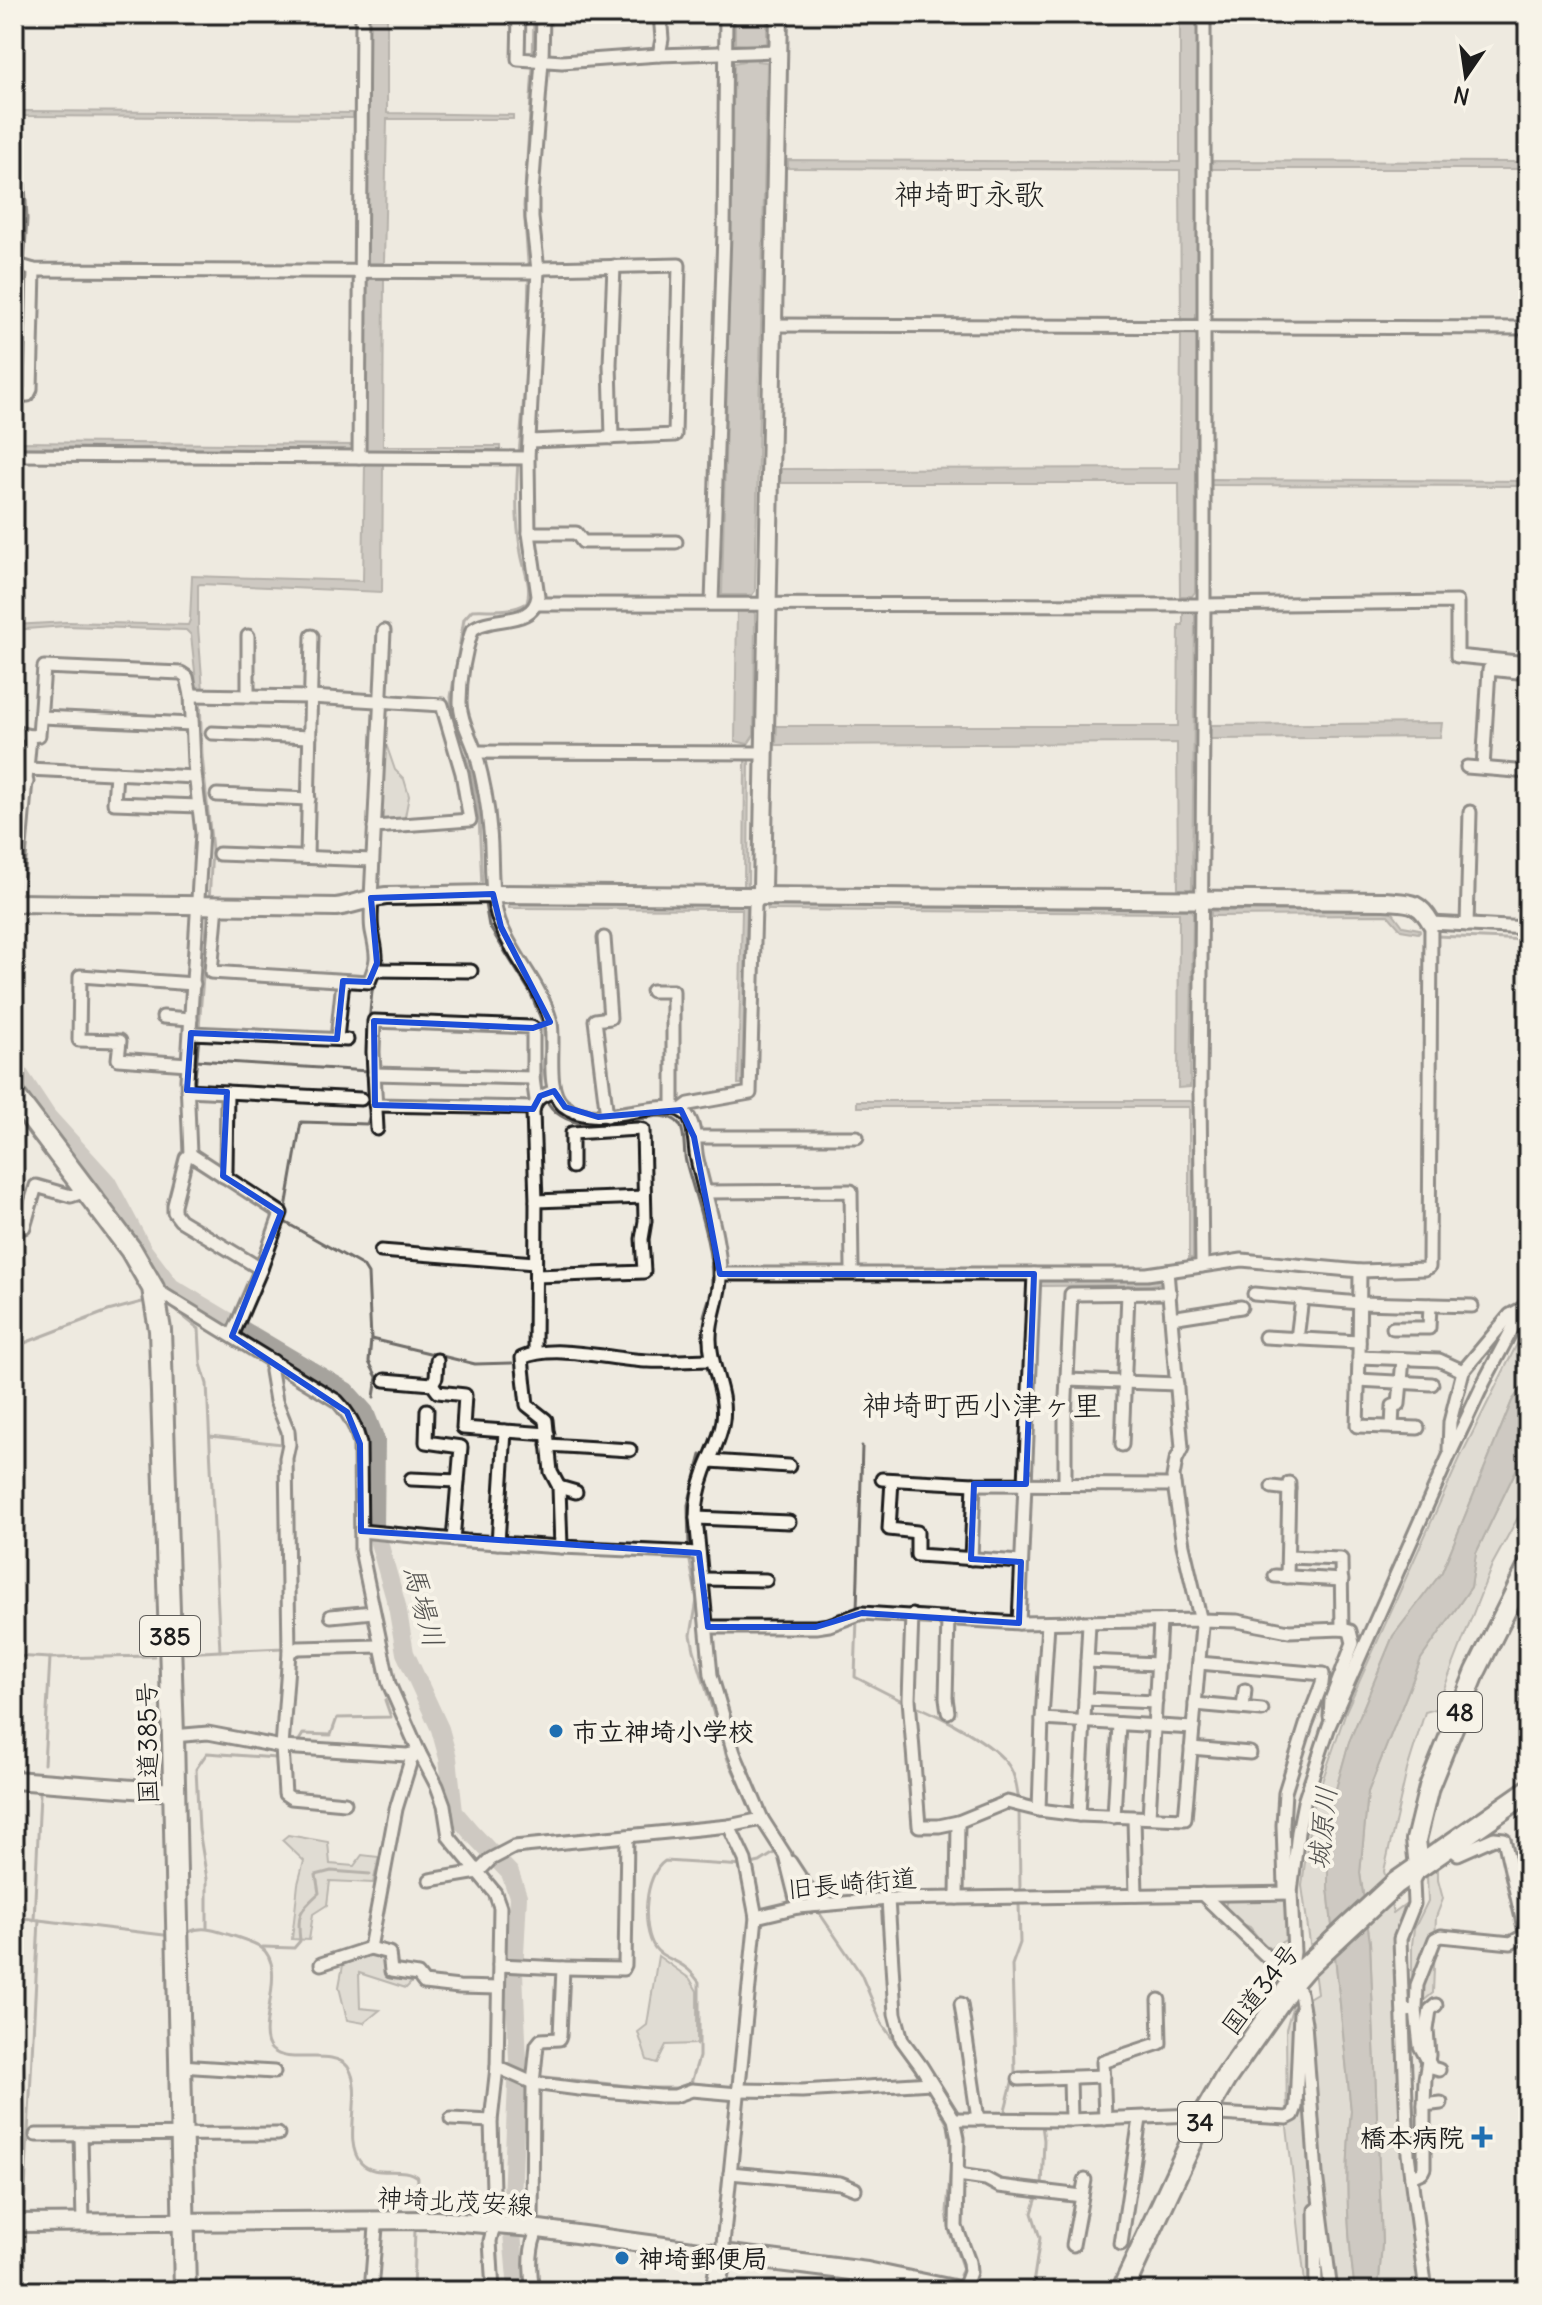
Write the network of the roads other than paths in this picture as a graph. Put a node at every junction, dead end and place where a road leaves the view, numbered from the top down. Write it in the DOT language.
graph roads {
  1 [pos="362,14"];
  2 [pos="519,14"];
  3 [pos="543,14"];
  4 [pos="660,14"];
  5 [pos="726,14"];
  6 [pos="779,14"];
  7 [pos="1204,14"];
  8 [pos="778,51"];
  9 [pos="725,53"];
  10 [pos="659,55"];
  11 [pos="537,61"];
  12 [pos="14,116"];
  13 [pos="16,264"];
  14 [pos="614,266"];
  15 [pos="34,270"];
  16 [pos="360,271"];
  17 [pos="532,272"];
  18 [pos="773,325"];
  19 [pos="1202,327"];
  20 [pos="1528,328"];
  21 [pos="14,396"];
  22 [pos="612,438"];
  23 [pos="530,441"];
  24 [pos="14,455"];
  25 [pos="359,457"];
  26 [pos="522,458"];
  27 [pos="529,533"];
  28 [pos="676,542"];
  29 [pos="712,603"];
  30 [pos="767,603"];
  31 [pos="537,604"];
  32 [pos="1204,605"];
  33 [pos="384,631"];
  34 [pos="248,636"];
  35 [pos="312,636"];
  36 [pos="1528,663"];
  37 [pos="1528,673"];
  38 [pos="191,695"];
  39 [pos="248,696"];
  40 [pos="311,697"];
  41 [pos="380,701"];
  42 [pos="42,717"];
  43 [pos="192,724"];
  44 [pos="14,732"];
  45 [pos="212,733"];
  46 [pos="30,736"];
  47 [pos="310,737"];
  48 [pos="476,752"];
  49 [pos="764,753"];
  50 [pos="1467,767"];
  51 [pos="1483,768"];
  52 [pos="28,769"];
  53 [pos="1528,772"];
  54 [pos="116,773"];
  55 [pos="195,777"];
  56 [pos="20,782"];
  57 [pos="217,795"];
  58 [pos="309,799"];
  59 [pos="199,806"];
  60 [pos="1470,812"];
  61 [pos="374,827"];
  62 [pos="18,837"];
  63 [pos="219,854"];
  64 [pos="307,857"];
  65 [pos="372,860"];
  66 [pos="486,895"];
  67 [pos="759,897"];
  68 [pos="371,898"];
  69 [pos="1202,900"];
  70 [pos="14,903"];
  71 [pos="208,905"];
  72 [pos="1528,917"];
  73 [pos="1431,923"];
  74 [pos="1467,925"];
  75 [pos="1528,928"];
  76 [pos="604,938"];
  77 [pos="374,970"];
  78 [pos="471,971"];
  79 [pos="343,981"];
  80 [pos="194,984"];
  81 [pos="652,991"];
  82 [pos="163,1017"];
  83 [pos="191,1019"];
  84 [pos="542,1025"];
  85 [pos="196,1033"];
  86 [pos="188,1064"];
  87 [pos="374,1074"];
  88 [pos="533,1078"];
  89 [pos="192,1090"];
  90 [pos="227,1092"];
  91 [pos="14,1095"];
  92 [pos="542,1098"];
  93 [pos="361,1099"];
  94 [pos="375,1105"];
  95 [pos="677,1108"];
  96 [pos="600,1123"];
  97 [pos="377,1129"];
  98 [pos="694,1137"];
  99 [pos="857,1137"];
  100 [pos="190,1154"];
  101 [pos="572,1167"];
  102 [pos="223,1176"];
  103 [pos="86,1191"];
  104 [pos="705,1192"];
  105 [pos="644,1197"];
  106 [pos="536,1201"];
  107 [pos="14,1225"];
  108 [pos="381,1251"];
  109 [pos="535,1263"];
  110 [pos="1202,1266"];
  111 [pos="261,1269"];
  112 [pos="852,1269"];
  113 [pos="1167,1271"];
  114 [pos="1360,1271"];
  115 [pos="720,1274"];
  116 [pos="1034,1274"];
  117 [pos="536,1276"];
  118 [pos="153,1288"];
  119 [pos="1128,1293"];
  120 [pos="1170,1293"];
  121 [pos="1254,1294"];
  122 [pos="1302,1298"];
  123 [pos="1360,1303"];
  124 [pos="1525,1304"];
  125 [pos="1430,1305"];
  126 [pos="1472,1306"];
  127 [pos="1241,1307"];
  128 [pos="1171,1318"];
  129 [pos="1393,1328"];
  130 [pos="232,1336"];
  131 [pos="1265,1337"];
  132 [pos="1297,1339"];
  133 [pos="1359,1342"];
  134 [pos="535,1352"];
  135 [pos="1359,1357"];
  136 [pos="1403,1359"];
  137 [pos="437,1360"];
  138 [pos="712,1360"];
  139 [pos="273,1361"];
  140 [pos="1463,1371"];
  141 [pos="385,1380"];
  142 [pos="1067,1380"];
  143 [pos="1358,1380"];
  144 [pos="1125,1382"];
  145 [pos="1401,1382"];
  146 [pos="432,1384"];
  147 [pos="1177,1384"];
  148 [pos="1432,1384"];
  149 [pos="427,1410"];
  150 [pos="1392,1427"];
  151 [pos="1418,1428"];
  152 [pos="505,1431"];
  153 [pos="548,1440"];
  154 [pos="1122,1445"];
  155 [pos="630,1450"];
  156 [pos="1448,1458"];
  157 [pos="710,1461"];
  158 [pos="789,1466"];
  159 [pos="411,1479"];
  160 [pos="458,1481"];
  161 [pos="974,1484"];
  162 [pos="1026,1484"];
  163 [pos="1065,1484"];
  164 [pos="1174,1485"];
  165 [pos="559,1487"];
  166 [pos="1272,1487"];
  167 [pos="576,1492"];
  168 [pos="696,1518"];
  169 [pos="789,1522"];
  170 [pos="361,1531"];
  171 [pos="453,1540"];
  172 [pos="498,1543"];
  173 [pos="561,1547"];
  174 [pos="699,1553"];
  175 [pos="1288,1557"];
  176 [pos="971,1559"];
  177 [pos="1021,1562"];
  178 [pos="1528,1566"];
  179 [pos="703,1579"];
  180 [pos="766,1580"];
  181 [pos="1342,1580"];
  182 [pos="373,1612"];
  183 [pos="912,1615"];
  184 [pos="331,1616"];
  185 [pos="948,1618"];
  186 [pos="1201,1620"];
  187 [pos="1160,1622"];
  188 [pos="1019,1623"];
  189 [pos="1048,1623"];
  190 [pos="1089,1623"];
  191 [pos="708,1627"];
  192 [pos="1342,1629"];
  193 [pos="380,1646"];
  194 [pos="289,1652"];
  195 [pos="1087,1661"];
  196 [pos="1199,1663"];
  197 [pos="1158,1664"];
  198 [pos="1245,1690"];
  199 [pos="1085,1699"];
  200 [pos="1156,1702"];
  201 [pos="1195,1704"];
  202 [pos="1243,1708"];
  203 [pos="1262,1710"];
  204 [pos="948,1712"];
  205 [pos="1042,1719"];
  206 [pos="1084,1721"];
  207 [pos="1119,1724"];
  208 [pos="1155,1726"];
  209 [pos="1329,1726"];
  210 [pos="1193,1728"];
  211 [pos="173,1736"];
  212 [pos="282,1747"];
  213 [pos="1191,1748"];
  214 [pos="419,1752"];
  215 [pos="1250,1753"];
  216 [pos="14,1780"];
  217 [pos="1528,1791"];
  218 [pos="173,1792"];
  219 [pos="345,1803"];
  220 [pos="1039,1810"];
  221 [pos="1079,1815"];
  222 [pos="1114,1817"];
  223 [pos="1149,1817"];
  224 [pos="1134,1818"];
  225 [pos="762,1819"];
  226 [pos="958,1822"];
  227 [pos="729,1826"];
  228 [pos="627,1836"];
  229 [pos="1448,1846"];
  230 [pos="785,1855"];
  231 [pos="1419,1866"];
  232 [pos="478,1872"];
  233 [pos="430,1880"];
  234 [pos="1291,1893"];
  235 [pos="1202,1894"];
  236 [pos="1136,1895"];
  237 [pos="957,1898"];
  238 [pos="888,1899"];
  239 [pos="818,1905"];
  240 [pos="798,1907"];
  241 [pos="756,1917"];
  242 [pos="1528,1934"];
  243 [pos="370,1948"];
  244 [pos="321,1964"];
  245 [pos="504,1965"];
  246 [pos="563,1968"];
  247 [pos="1300,1983"];
  248 [pos="498,1988"];
  249 [pos="1159,2000"];
  250 [pos="961,2004"];
  251 [pos="1436,2005"];
  252 [pos="1410,2010"];
  253 [pos="1428,2063"];
  254 [pos="180,2066"];
  255 [pos="502,2069"];
  256 [pos="1439,2070"];
  257 [pos="274,2072"];
  258 [pos="1104,2076"];
  259 [pos="532,2078"];
  260 [pos="1070,2078"];
  261 [pos="1019,2079"];
  262 [pos="926,2084"];
  263 [pos="738,2092"];
  264 [pos="1441,2103"];
  265 [pos="1424,2105"];
  266 [pos="1219,2114"];
  267 [pos="1194,2115"];
  268 [pos="451,2119"];
  269 [pos="954,2119"];
  270 [pos="978,2119"];
  271 [pos="1105,2119"];
  272 [pos="1140,2119"];
  273 [pos="1071,2120"];
  274 [pos="491,2121"];
  275 [pos="278,2134"];
  276 [pos="36,2135"];
  277 [pos="81,2135"];
  278 [pos="181,2135"];
  279 [pos="730,2173"];
  280 [pos="1316,2174"];
  281 [pos="958,2175"];
  282 [pos="1411,2177"];
  283 [pos="1085,2180"];
  284 [pos="855,2189"];
  285 [pos="1082,2196"];
  286 [pos="380,2219"];
  287 [pos="83,2222"];
  288 [pos="14,2223"];
  289 [pos="183,2223"];
  290 [pos="494,2225"];
  291 [pos="529,2228"];
  292 [pos="1121,2244"];
  293 [pos="1073,2245"];
  294 [pos="722,2254"];
  295 [pos="185,2291"];
  296 [pos="371,2291"];
  297 [pos="493,2291"];
  298 [pos="533,2291"];
  299 [pos="715,2291"];
  300 [pos="956,2291"];
  301 [pos="1122,2291"];
  302 [pos="1316,2291"];
  303 [pos="1331,2291"];
  304 [pos="1426,2291"];
  1 -- 16 [label="street"];
  2 -- 11 [label="street"];
  3 -- 11 [label="street"];
  4 -- 10 [label="street"];
  5 -- 9 [label="street"];
  6 -- 8 [label="street"];
  7 -- 19 [label="street"];
  8 -- 9 [label="street"];
  8 -- 18 [label="street"];
  9 -- 10 [label="street"];
  9 -- 29 [label="street"];
  10 -- 11 [label="street"];
  11 -- 17 [label="street"];
  12 -- 13 [label="street"];
  13 -- 15 [label="street"];
  14 -- 17 [label="street"];
  14 -- 22 [label="street"];
  14 -- 22 [label="street"];
  15 -- 16 [label="street"];
  15 -- 21 [label="street"];
  16 -- 17 [label="street"];
  16 -- 25 [label="street"];
  17 -- 23 [label="street"];
  18 -- 19 [label="street"];
  18 -- 30 [label="street"];
  19 -- 20 [label="street"];
  19 -- 32 [label="street"];
  22 -- 23 [label="street"];
  23 -- 26 [label="street"];
  24 -- 25 [label="street"];
  25 -- 26 [label="street"];
  26 -- 27 [label="street"];
  27 -- 28 [label="street"];
  27 -- 31 [label="street"];
  29 -- 30 [label="street"];
  29 -- 31 [label="street"];
  30 -- 32 [label="street"];
  30 -- 49 [label="street"];
  31 -- 48 [label="street"];
  32 -- 36 [label="street"];
  32 -- 69 [label="street"];
  33 -- 41 [label="street"];
  34 -- 39 [label="street"];
  35 -- 40 [label="street"];
  37 -- 51 [label="street"];
  38 -- 39 [label="street"];
  38 -- 42 [label="street"];
  38 -- 43 [label="street"];
  39 -- 40 [label="street"];
  40 -- 41 [label="street"];
  40 -- 47 [label="street"];
  41 -- 61 [label="street"];
  41 -- 61 [label="street"];
  42 -- 43 [label="street"];
  42 -- 46 [label="street"];
  43 -- 55 [label="street"];
  44 -- 46 [label="street"];
  45 -- 47 [label="street"];
  46 -- 52 [label="street"];
  47 -- 58 [label="street"];
  48 -- 49 [label="street"];
  48 -- 66 [label="street"];
  49 -- 67 [label="street"];
  50 -- 51 [label="street"];
  51 -- 53 [label="street"];
  52 -- 54 [label="street"];
  52 -- 56 [label="street"];
  54 -- 55 [label="street"];
  54 -- 59 [label="street"];
  55 -- 59 [label="street"];
  56 -- 62 [label="street"];
  57 -- 58 [label="street"];
  58 -- 64 [label="street"];
  59 -- 71 [label="street"];
  60 -- 74 [label="street"];
  61 -- 65 [label="street"];
  62 -- 70 [label="street"];
  63 -- 64 [label="street"];
  64 -- 65 [label="street"];
  65 -- 68 [label="street"];
  66 -- 67 [label="street"];
  66 -- 68 [label="street"];
  66 -- 84 [label="street"];
  67 -- 69 [label="street"];
  67 -- 95 [label="street"];
  68 -- 71 [label="street"];
  68 -- 77 [label="street"];
  69 -- 73 [label="street"];
  69 -- 110 [label="street"];
  70 -- 71 [label="street"];
  71 -- 79 [label="street"];
  71 -- 80 [label="street"];
  72 -- 75 [label="street"];
  73 -- 74 [label="street"];
  73 -- 114 [label="street"];
  74 -- 75 [label="street"];
  76 -- 96 [label="street"];
  77 -- 78 [label="street"];
  77 -- 79 [label="street"];
  79 -- 85 [label="street"];
  80 -- 83 [label="street"];
  80 -- 86 [label="street"];
  81 -- 95 [label="street"];
  82 -- 83 [label="street"];
  83 -- 85 [label="street"];
  84 -- 87 [label="street"];
  84 -- 88 [label="street"];
  84 -- 92 [label="street"];
  85 -- 86 [label="street"];
  86 -- 89 [label="street"];
  87 -- 88 [label="street"];
  87 -- 94 [label="street"];
  88 -- 92 [label="street"];
  89 -- 90 [label="street"];
  89 -- 100 [label="street"];
  90 -- 93 [label="street"];
  90 -- 102 [label="street"];
  91 -- 103 [label="highway, 国道385号 / 385"];
  92 -- 94 [label="street"];
  92 -- 96 [label="street"];
  92 -- 106 [label="street"];
  94 -- 97 [label="street"];
  95 -- 96 [label="street"];
  95 -- 98 [label="street"];
  96 -- 101 [label="street"];
  96 -- 105 [label="street"];
  98 -- 99 [label="street"];
  98 -- 104 [label="street"];
  100 -- 102 [label="street"];
  100 -- 111 [label="street"];
  102 -- 111 [label="street"];
  103 -- 107 [label="street"];
  103 -- 118 [label="highway, 国道385号 / 385"];
  104 -- 112 [label="street"];
  104 -- 115 [label="street"];
  105 -- 106 [label="street"];
  105 -- 117 [label="street"];
  106 -- 109 [label="street"];
  108 -- 109 [label="street"];
  109 -- 117 [label="street"];
  110 -- 113 [label="street"];
  110 -- 114 [label="street"];
  111 -- 130 [label="street"];
  113 -- 116 [label="street"];
  113 -- 120 [label="street"];
  114 -- 123 [label="street"];
  115 -- 116 [label="street"];
  115 -- 138 [label="street"];
  116 -- 162 [label="street"];
  117 -- 134 [label="street"];
  118 -- 130 [label="street"];
  118 -- 211 [label="highway, 国道385号 / 385"];
  119 -- 120 [label="street"];
  119 -- 142 [label="street"];
  119 -- 144 [label="street"];
  120 -- 128 [label="street"];
  121 -- 122 [label="street"];
  122 -- 123 [label="street"];
  122 -- 132 [label="street"];
  123 -- 125 [label="street"];
  123 -- 133 [label="street"];
  124 -- 140 [label="street"];
  124 -- 156 [label="street"];
  125 -- 126 [label="street"];
  125 -- 129 [label="street"];
  127 -- 128 [label="street"];
  128 -- 147 [label="street"];
  130 -- 139 [label="street"];
  131 -- 132 [label="street"];
  132 -- 133 [label="street"];
  133 -- 135 [label="street"];
  134 -- 138 [label="street"];
  134 -- 153 [label="street"];
  135 -- 136 [label="street"];
  135 -- 143 [label="street"];
  136 -- 140 [label="street"];
  136 -- 145 [label="street"];
  137 -- 146 [label="street"];
  138 -- 157 [label="street"];
  139 -- 170 [label="street"];
  139 -- 194 [label="street"];
  140 -- 156 [label="street"];
  141 -- 146 [label="street"];
  142 -- 144 [label="street"];
  142 -- 163 [label="street"];
  143 -- 145 [label="street"];
  143 -- 150 [label="street"];
  144 -- 147 [label="street"];
  144 -- 154 [label="street"];
  145 -- 148 [label="street"];
  145 -- 150 [label="street"];
  146 -- 152 [label="street"];
  147 -- 164 [label="street"];
  149 -- 160 [label="street"];
  150 -- 151 [label="street"];
  152 -- 153 [label="street"];
  152 -- 172 [label="street"];
  153 -- 155 [label="street"];
  153 -- 165 [label="street"];
  156 -- 209 [label="street"];
  157 -- 158 [label="street"];
  157 -- 168 [label="street"];
  159 -- 160 [label="street"];
  160 -- 171 [label="street"];
  161 -- 162 [label="street"];
  161 -- 176 [label="street"];
  161 -- 176 [label="street"];
  162 -- 163 [label="street"];
  162 -- 177 [label="street"];
  163 -- 164 [label="street"];
  164 -- 186 [label="street"];
  165 -- 167 [label="street"];
  165 -- 173 [label="street"];
  166 -- 175 [label="street"];
  168 -- 169 [label="street"];
  168 -- 174 [label="street"];
  170 -- 171 [label="street"];
  170 -- 182 [label="street"];
  171 -- 172 [label="street"];
  172 -- 173 [label="street"];
  173 -- 174 [label="street"];
  174 -- 179 [label="street"];
  175 -- 181 [label="street"];
  175 -- 181 [label="street"];
  176 -- 177 [label="street"];
  177 -- 188 [label="street"];
  178 -- 231 [label="main road, 48"];
  179 -- 180 [label="street"];
  179 -- 191 [label="street"];
  181 -- 192 [label="street"];
  182 -- 184 [label="street"];
  182 -- 193 [label="street"];
  183 -- 185 [label="street"];
  183 -- 191 [label="street"];
  183 -- 226 [label="street"];
  185 -- 188 [label="street"];
  185 -- 204 [label="street"];
  186 -- 187 [label="street"];
  186 -- 192 [label="street"];
  186 -- 196 [label="street"];
  187 -- 190 [label="street"];
  187 -- 197 [label="street"];
  188 -- 189 [label="street"];
  189 -- 190 [label="street"];
  189 -- 205 [label="street"];
  190 -- 195 [label="street"];
  191 -- 225 [label="street"];
  192 -- 209 [label="street"];
  193 -- 194 [label="street"];
  193 -- 214 [label="street"];
  194 -- 212 [label="street"];
  195 -- 197 [label="street"];
  195 -- 199 [label="street"];
  196 -- 201 [label="street"];
  196 -- 234 [label="street"];
  197 -- 200 [label="street"];
  198 -- 202 [label="street"];
  199 -- 200 [label="street"];
  199 -- 206 [label="street"];
  200 -- 208 [label="street"];
  201 -- 202 [label="street"];
  201 -- 210 [label="street"];
  202 -- 203 [label="street"];
  205 -- 206 [label="street"];
  205 -- 220 [label="street"];
  206 -- 207 [label="street"];
  206 -- 221 [label="street"];
  207 -- 208 [label="street"];
  207 -- 222 [label="street"];
  208 -- 210 [label="street"];
  208 -- 223 [label="street"];
  209 -- 234 [label="street"];
  210 -- 213 [label="street"];
  211 -- 212 [label="street"];
  211 -- 218 [label="highway, 国道385号 / 385"];
  212 -- 214 [label="street"];
  212 -- 219 [label="street"];
  213 -- 215 [label="street"];
  213 -- 223 [label="street"];
  214 -- 232 [label="street"];
  214 -- 243 [label="street"];
  216 -- 218 [label="street"];
  217 -- 229 [label="highway, 国道34号 / 34"];
  218 -- 254 [label="highway, 国道385号 / 385"];
  220 -- 221 [label="street"];
  220 -- 226 [label="street"];
  221 -- 222 [label="street"];
  222 -- 224 [label="street"];
  223 -- 224 [label="street"];
  224 -- 236 [label="street"];
  225 -- 227 [label="street"];
  225 -- 230 [label="street"];
  226 -- 237 [label="street"];
  227 -- 228 [label="street"];
  227 -- 241 [label="street"];
  228 -- 232 [label="street"];
  228 -- 246 [label="street"];
  229 -- 231 [label="highway, 国道34号 / 34"];
  229 -- 242 [label="street"];
  230 -- 239 [label="street"];
  230 -- 240 [label="street"];
  231 -- 247 [label="highway, 国道34号 / 34"];
  231 -- 252 [label="street"];
  232 -- 233 [label="street"];
  232 -- 245 [label="street"];
  234 -- 235 [label="street, 旧長崎街道"];
  234 -- 247 [label="street"];
  235 -- 236 [label="street, 旧長崎街道"];
  235 -- 247 [label="street"];
  236 -- 237 [label="street, 旧長崎街道"];
  237 -- 238 [label="street, 旧長崎街道"];
  238 -- 239 [label="street, 旧長崎街道"];
  238 -- 262 [label="street"];
  239 -- 240 [label="street, 旧長崎街道"];
  240 -- 241 [label="street, 旧長崎街道"];
  241 -- 263 [label="street, 旧長崎街道"];
  242 -- 252 [label="street"];
  243 -- 244 [label="street"];
  243 -- 248 [label="street"];
  245 -- 246 [label="street"];
  245 -- 248 [label="street"];
  246 -- 259 [label="street"];
  247 -- 266 [label="street"];
  247 -- 280 [label="street"];
  247 -- 301 [label="highway, 国道34号 / 34"];
  248 -- 255 [label="street"];
  249 -- 258 [label="street"];
  250 -- 270 [label="street"];
  251 -- 253 [label="street"];
  252 -- 253 [label="street"];
  252 -- 282 [label="street"];
  253 -- 256 [label="street"];
  253 -- 265 [label="street"];
  254 -- 257 [label="street"];
  254 -- 278 [label="highway, 国道385号 / 385"];
  255 -- 259 [label="street"];
  255 -- 274 [label="street"];
  258 -- 260 [label="street"];
  258 -- 271 [label="street"];
  259 -- 263 [label="street"];
  259 -- 291 [label="street"];
  260 -- 261 [label="street"];
  260 -- 273 [label="street"];
  262 -- 263 [label="street"];
  262 -- 269 [label="street"];
  263 -- 279 [label="street, 旧長崎街道"];
  264 -- 265 [label="street"];
  265 -- 282 [label="street"];
  267 -- 272 [label="street"];
  268 -- 274 [label="street"];
  269 -- 270 [label="street"];
  269 -- 281 [label="street"];
  270 -- 273 [label="street"];
  271 -- 272 [label="street"];
  271 -- 273 [label="street"];
  272 -- 292 [label="street"];
  274 -- 290 [label="street"];
  275 -- 278 [label="street"];
  276 -- 277 [label="street"];
  277 -- 278 [label="street"];
  277 -- 287 [label="street"];
  278 -- 289 [label="highway, 国道385号 / 385"];
  279 -- 284 [label="street"];
  279 -- 294 [label="street, 旧長崎街道"];
  280 -- 302 [label="street"];
  280 -- 303 [label="street"];
  281 -- 285 [label="street"];
  281 -- 300 [label="street"];
  282 -- 304 [label="street"];
  283 -- 285 [label="street"];
  285 -- 293 [label="street"];
  286 -- 289 [label="street, 神埼北茂安線"];
  286 -- 290 [label="street, 神埼北茂安線"];
  286 -- 296 [label="street"];
  287 -- 288 [label="street, 神埼北茂安線"];
  287 -- 289 [label="street, 神埼北茂安線"];
  289 -- 295 [label="highway, 国道385号 / 385"];
  290 -- 291 [label="street, 神埼北茂安線"];
  290 -- 297 [label="street"];
  291 -- 294 [label="street, 神埼北茂安線"];
  291 -- 298 [label="street"];
  294 -- 299 [label="main road"];
  294 -- 300 [label="main road"];
}
